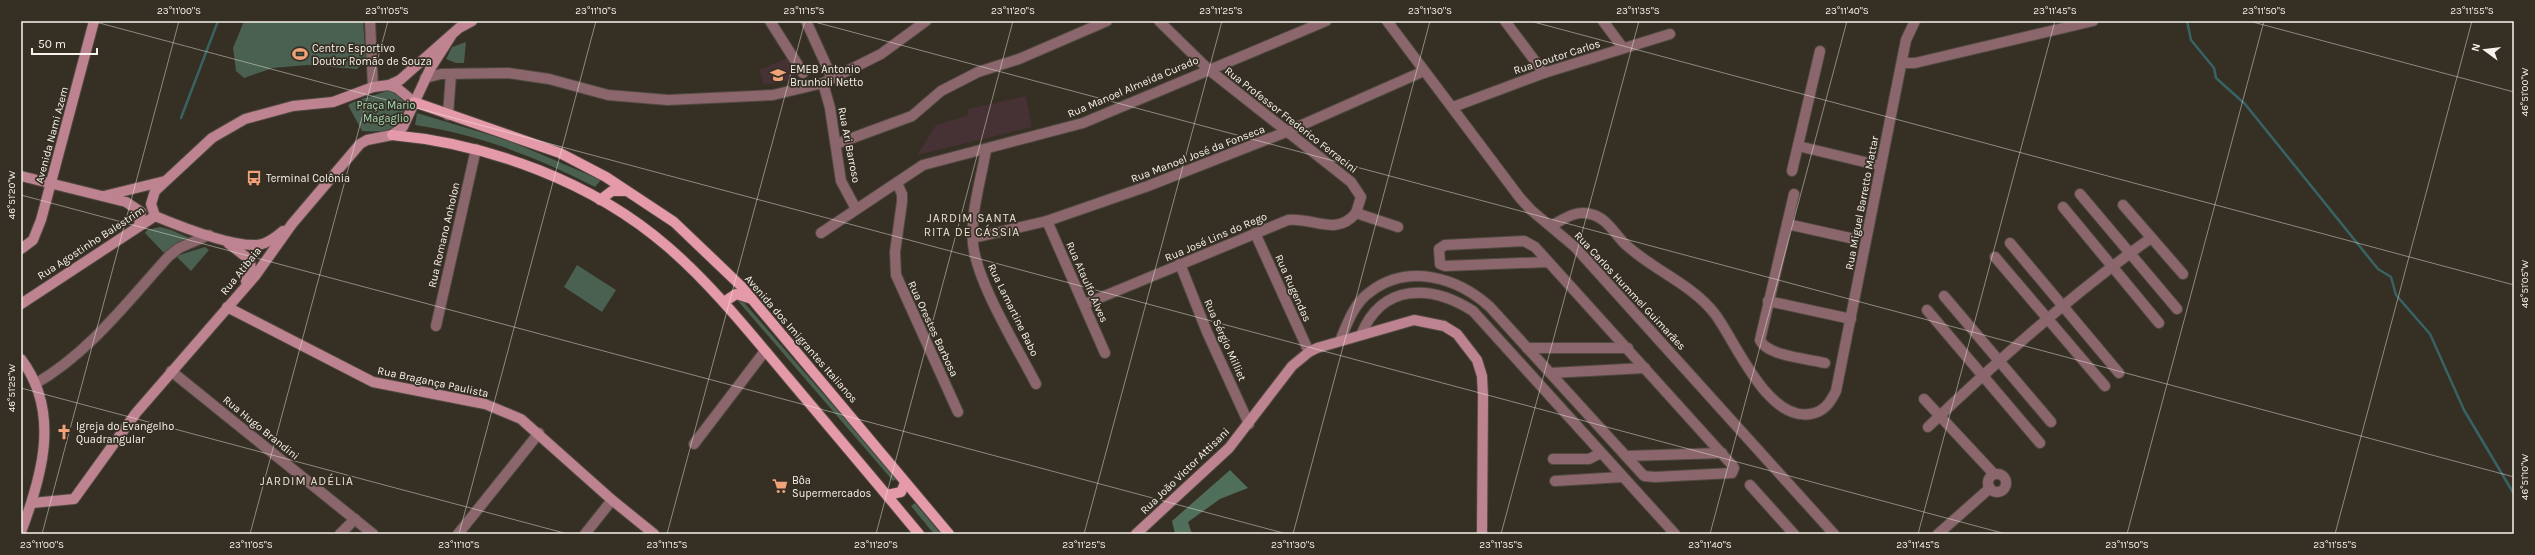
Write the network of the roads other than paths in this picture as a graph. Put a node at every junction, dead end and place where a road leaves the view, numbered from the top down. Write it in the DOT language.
graph roads {
  1 [pos="94,21"];
  2 [pos="370,21"];
  3 [pos="472,21"];
  4 [pos="770,21"];
  5 [pos="806,21"];
  6 [pos="926,21"];
  7 [pos="1107,21"];
  8 [pos="1159,21"];
  9 [pos="1326,21"];
  10 [pos="1387,21"];
  11 [pos="1505,21"];
  12 [pos="1603,21"];
  13 [pos="1915,21"];
  14 [pos="2093,21"];
  15 [pos="459,25"];
  16 [pos="1670,34"];
  17 [pos="451,36"];
  18 [pos="1623,48"];
  19 [pos="1820,51"];
  20 [pos="1902,63"];
  21 [pos="430,69"];
  22 [pos="1208,69"];
  23 [pos="1424,71"];
  24 [pos="480,72"];
  25 [pos="803,73"];
  26 [pos="1544,73"];
  27 [pos="451,74"];
  28 [pos="425,78"];
  29 [pos="400,80"];
  30 [pos="828,81"];
  31 [pos="389,85"];
  32 [pos="373,87"];
  33 [pos="414,102"];
  34 [pos="1453,107"];
  35 [pos="448,114"];
  36 [pos="1286,132"];
  37 [pos="392,135"];
  38 [pos="836,144"];
  39 [pos="1798,146"];
  40 [pos="476,149"];
  41 [pos="986,150"];
  42 [pos="1881,166"];
  43 [pos="1792,171"];
  44 [pos="21,176"];
  45 [pos="166,181"];
  46 [pos="897,183"];
  47 [pos="52,184"];
  48 [pos="628,191"];
  49 [pos="1794,194"];
  50 [pos="2080,194"];
  51 [pos="102,196"];
  52 [pos="600,200"];
  53 [pos="2123,205"];
  54 [pos="2063,207"];
  55 [pos="856,209"];
  56 [pos="1356,214"];
  57 [pos="155,216"];
  58 [pos="1047,222"];
  59 [pos="292,224"];
  60 [pos="1787,224"];
  61 [pos="140,225"];
  62 [pos="1552,226"];
  63 [pos="1398,227"];
  64 [pos="822,233"];
  65 [pos="1255,233"];
  66 [pos="213,236"];
  67 [pos="973,238"];
  68 [pos="1850,238"];
  69 [pos="2151,238"];
  70 [pos="2010,243"];
  71 [pos="21,249"];
  72 [pos="2130,252"];
  73 [pos="1995,257"];
  74 [pos="1548,262"];
  75 [pos="1180,264"];
  76 [pos="2113,267"];
  77 [pos="2183,274"];
  78 [pos="242,289"];
  79 [pos="1944,296"];
  80 [pos="752,299"];
  81 [pos="724,302"];
  82 [pos="1768,302"];
  83 [pos="21,304"];
  84 [pos="1085,304"];
  85 [pos="2064,307"];
  86 [pos="227,308"];
  87 [pos="2177,309"];
  88 [pos="1927,310"];
  89 [pos="1851,319"];
  90 [pos="2048,319"];
  91 [pos="2159,323"];
  92 [pos="436,326"];
  93 [pos="1361,335"];
  94 [pos="1340,341"];
  95 [pos="1527,348"];
  96 [pos="1628,348"];
  97 [pos="765,351"];
  98 [pos="1309,352"];
  99 [pos="1105,353"];
  100 [pos="21,359"];
  101 [pos="1999,362"];
  102 [pos="1826,363"];
  103 [pos="1646,368"];
  104 [pos="171,371"];
  105 [pos="1550,373"];
  106 [pos="2119,373"];
  107 [pos="1982,376"];
  108 [pos="35,384"];
  109 [pos="1036,384"];
  110 [pos="2105,386"];
  111 [pos="1924,399"];
  112 [pos="958,412"];
  113 [pos="1940,415"];
  114 [pos="2051,422"];
  115 [pos="1249,424"];
  116 [pos="1928,427"];
  117 [pos="539,433"];
  118 [pos="2040,443"];
  119 [pos="694,444"];
  120 [pos="1601,453"];
  121 [pos="1722,453"];
  122 [pos="1626,456"];
  123 [pos="1554,459"];
  124 [pos="1994,474"];
  125 [pos="1622,477"];
  126 [pos="1555,481"];
  127 [pos="905,483"];
  128 [pos="1750,485"];
  129 [pos="1990,488"];
  130 [pos="887,495"];
  131 [pos="612,500"];
  132 [pos="32,503"];
  133 [pos="355,519"];
  134 [pos="21,532"];
  135 [pos="340,534"];
  136 [pos="373,534"];
  137 [pos="458,534"];
  138 [pos="585,534"];
  139 [pos="654,534"];
  140 [pos="919,534"];
  141 [pos="949,534"];
  142 [pos="1136,534"];
  143 [pos="1482,534"];
  144 [pos="1675,534"];
  145 [pos="1794,534"];
  146 [pos="1834,534"];
  147 [pos="1938,534"];
  1 -- 47 [label="street, Avenida Nami Azem"];
  2 -- 32 [label="street"];
  3 -- 15 [label="street"];
  4 -- 25 [label="street"];
  5 -- 30 [label="street, Rua Ari Barroso"];
  6 -- 30 [label="street"];
  7 -- 38 [label="street"];
  8 -- 22 [label="street, Rua Professor Frederico Ferracini"];
  9 -- 22 [label="street, Rua Manoel Almeida Curado"];
  10 -- 23 [label="street, Rua Carlos Hummel Guimarães"];
  11 -- 26 [label="street"];
  12 -- 18 [label="street"];
  13 -- 20 [label="street, Rua Miguel Barretto Mattar"];
  14 -- 20 [label="street"];
  15 -- 17 [label="street"];
  16 -- 18 [label="street, Rua Doutor Carlos"];
  17 -- 21 [label="street"];
  17 -- 29 [label="street"];
  18 -- 26 [label="street, Rua Doutor Carlos"];
  19 -- 39 [label="street"];
  20 -- 42 [label="street, Rua Miguel Barretto Mattar"];
  21 -- 24 [label="street"];
  21 -- 28 [label="street"];
  21 -- 29 [label="street"];
  22 -- 36 [label="street, Rua Professor Frederico Ferracini"];
  22 -- 41 [label="street, Rua Manoel Almeida Curado"];
  23 -- 34 [label="street, Rua Carlos Hummel Guimarães"];
  23 -- 36 [label="street, Rua Manoel José da Fonseca"];
  24 -- 27 [label="street"];
  24 -- 30 [label="street"];
  26 -- 34 [label="street, Rua Doutor Carlos"];
  27 -- 28 [label="street"];
  27 -- 35 [label="street"];
  28 -- 33 [label="street"];
  29 -- 31 [label="street"];
  30 -- 38 [label="street, Rua Ari Barroso"];
  31 -- 32 [label="street"];
  31 -- 33 [label="street"];
  32 -- 45 [label="street"];
  33 -- 35 [label="main road, Avenida dos Imigrantes Italianos"];
  33 -- 37 [label="street"];
  34 -- 62 [label="street, Rua Carlos Hummel Guimarães"];
  35 -- 48 [label="main road, Avenida dos Imigrantes Italianos"];
  36 -- 56 [label="street, Rua Professor Frederico Ferracini"];
  36 -- 58 [label="street, Rua Manoel José da Fonseca"];
  37 -- 40 [label="main road"];
  37 -- 59 [label="street, Rua Atibaia"];
  38 -- 55 [label="street, Rua Ari Barroso"];
  39 -- 42 [label="street"];
  39 -- 43 [label="street"];
  40 -- 52 [label="main road"];
  40 -- 92 [label="street, Rua Romano Anholon"];
  41 -- 46 [label="street, Rua Manoel Almeida Curado"];
  41 -- 67 [label="street, Rua Lamartine Babo"];
  42 -- 89 [label="street, Rua Miguel Barretto Mattar"];
  44 -- 47 [label="street"];
  45 -- 51 [label="street"];
  45 -- 57 [label="street"];
  46 -- 55 [label="street, Rua Manoel Almeida Curado"];
  46 -- 112 [label="street, Rua Orestes Barbosa"];
  47 -- 51 [label="street"];
  47 -- 71 [label="street, Avenida Nami Azem"];
  48 -- 52 [label="main road"];
  48 -- 80 [label="main road, Avenida dos Imigrantes Italianos"];
  49 -- 60 [label="street"];
  50 -- 72 [label="street"];
  51 -- 61 [label="street"];
  52 -- 81 [label="main road"];
  53 -- 69 [label="street"];
  54 -- 76 [label="street"];
  55 -- 64 [label="street, Rua Manoel Almeida Curado"];
  56 -- 63 [label="street"];
  56 -- 65 [label="street, Rua José Lins do Rego"];
  57 -- 61 [label="street, Rua Agostinho Balestrim"];
  57 -- 66 [label="street"];
  58 -- 67 [label="street, Rua Manoel José da Fonseca"];
  58 -- 84 [label="street, Rua Ataulfo Alves"];
  59 -- 66 [label="street"];
  59 -- 78 [label="street, Rua Atibaia"];
  60 -- 68 [label="street"];
  60 -- 82 [label="street"];
  61 -- 83 [label="street, Rua Agostinho Balestrim"];
  62 -- 89 [label="street, Rua Miguel Barretto Mattar"];
  62 -- 146 [label="street, Rua Carlos Hummel Guimarães"];
  65 -- 75 [label="street, Rua José Lins do Rego"];
  65 -- 98 [label="street, Rua Rugendas"];
  66 -- 78 [label="street"];
  66 -- 108 [label="street"];
  67 -- 109 [label="street, Rua Lamartine Babo"];
  69 -- 72 [label="street"];
  69 -- 77 [label="street"];
  70 -- 85 [label="street"];
  72 -- 76 [label="street"];
  72 -- 87 [label="street"];
  73 -- 90 [label="street"];
  74 -- 74 [label="street"];
  74 -- 96 [label="street"];
  75 -- 84 [label="street, Rua José Lins do Rego"];
  75 -- 115 [label="street, Rua Sérgio Milliet"];
  76 -- 85 [label="street"];
  76 -- 91 [label="street"];
  78 -- 86 [label="street, Rua Atibaia"];
  79 -- 101 [label="street"];
  80 -- 81 [label="main road"];
  80 -- 127 [label="main road, Avenida dos Imigrantes Italianos"];
  81 -- 97 [label="main road"];
  82 -- 89 [label="street"];
  82 -- 102 [label="street"];
  84 -- 99 [label="street, Rua Ataulfo Alves"];
  85 -- 90 [label="street"];
  85 -- 106 [label="street"];
  86 -- 104 [label="street, Rua Atibaia"];
  86 -- 117 [label="street, Rua Bragança Paulista"];
  88 -- 107 [label="street"];
  90 -- 101 [label="street"];
  90 -- 110 [label="street"];
  93 -- 94 [label="street, Rua João Victor Attisani"];
  93 -- 120 [label="street"];
  93 -- 143 [label="street, Rua João Victor Attisani"];
  94 -- 95 [label="street"];
  94 -- 98 [label="street, Rua João Victor Attisani"];
  95 -- 96 [label="street"];
  95 -- 105 [label="street"];
  96 -- 103 [label="street"];
  97 -- 119 [label="street"];
  97 -- 130 [label="main road"];
  98 -- 115 [label="street, Rua João Victor Attisani"];
  100 -- 108 [label="street"];
  101 -- 107 [label="street"];
  101 -- 114 [label="street"];
  103 -- 105 [label="street"];
  103 -- 121 [label="street"];
  104 -- 132 [label="street, Rua Atibaia"];
  104 -- 133 [label="street, Rua Hugo Brandini"];
  105 -- 122 [label="street"];
  107 -- 113 [label="street"];
  107 -- 118 [label="street"];
  108 -- 132 [label="street"];
  111 -- 113 [label="street"];
  113 -- 116 [label="street"];
  113 -- 124 [label="street"];
  115 -- 142 [label="street, Rua João Victor Attisani"];
  117 -- 131 [label="street, Rua Bragança Paulista"];
  117 -- 137 [label="street"];
  120 -- 123 [label="street"];
  120 -- 125 [label="street"];
  121 -- 122 [label="street"];
  121 -- 122 [label="street"];
  124 -- 129 [label="street"];
  124 -- 129 [label="street"];
  125 -- 126 [label="street"];
  125 -- 144 [label="street"];
  127 -- 130 [label="main road"];
  127 -- 141 [label="main road, Avenida dos Imigrantes Italianos"];
  128 -- 145 [label="street"];
  129 -- 147 [label="street"];
  130 -- 140 [label="main road"];
  131 -- 138 [label="street"];
  131 -- 139 [label="street, Rua Bragança Paulista"];
  132 -- 134 [label="street"];
  133 -- 135 [label="street"];
  133 -- 136 [label="street, Rua Hugo Brandini"];
}
